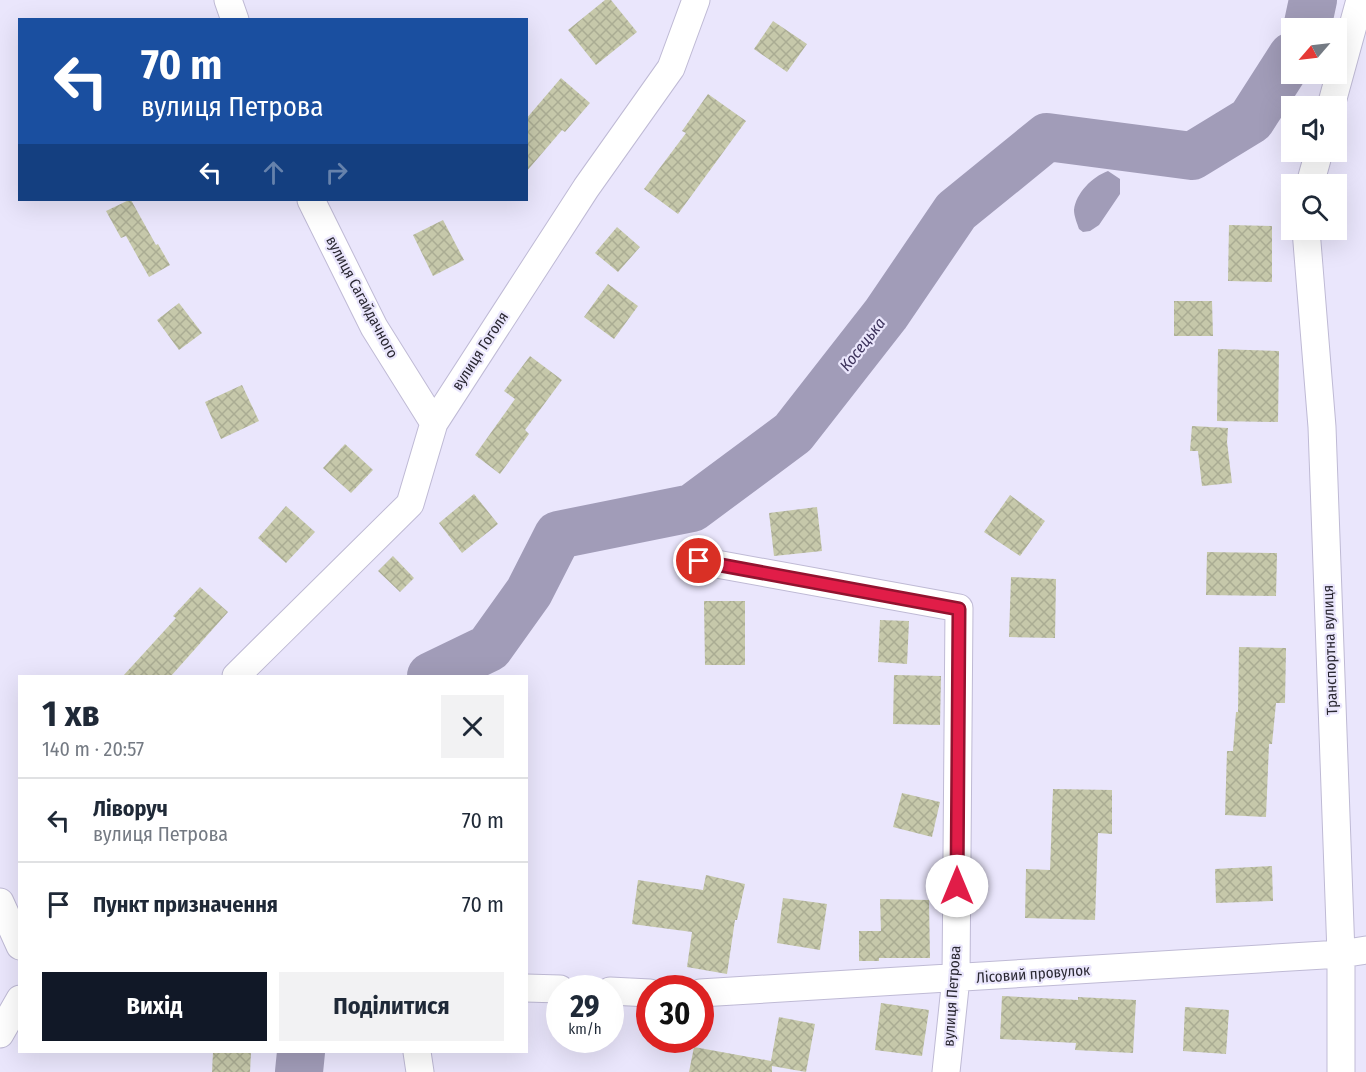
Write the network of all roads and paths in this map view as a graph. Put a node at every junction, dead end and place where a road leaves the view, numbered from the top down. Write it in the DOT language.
graph roads {
  1 [pos="228,0"];
  2 [pos="696,0"];
  3 [pos="1360,0"];
  4 [pos="234,18"];
  5 [pos="1334,96"];
  6 [pos="311,201"];
  7 [pos="1307,240"];
  8 [pos="434,423"];
  9 [pos="699,561"];
  10 [pos="237,675"];
  11 [pos="0,902"];
  12 [pos="18,942"];
  13 [pos="1353,952"];
  14 [pos="957,978"];
  15 [pos="528,988"];
  16 [pos="546,989"];
  17 [pos="714,992"];
  18 [pos="18,1002"];
  19 [pos="0,1034"];
  20 [pos="417,1053"];
  21 [pos="420,1072"];
  22 [pos="946,1072"];
  23 [pos="1341,1072"];
  1 -- 4 [label="street"];
  2 -- 8 [label="street, вулиця Гоголя"];
  3 -- 5 [label="street"];
  6 -- 8 [label="street, вулиця Сагайдачного"];
  7 -- 13 [label="street, Транспортна вулиця"];
  8 -- 10 [label="street, вулиця Гоголя"];
  9 -- 14 [label="street, вулиця Петрова"];
  11 -- 12 [label="street"];
  13 -- 14 [label="street, Лісовий провулок"];
  13 -- 23 [label="street, Транспортна вулиця"];
  14 -- 17 [label="street, Лісовий провулок"];
  14 -- 22 [label="street, вулиця Петрова"];
  15 -- 16 [label="street"];
  18 -- 19 [label="street"];
  20 -- 21 [label="street"];
}
